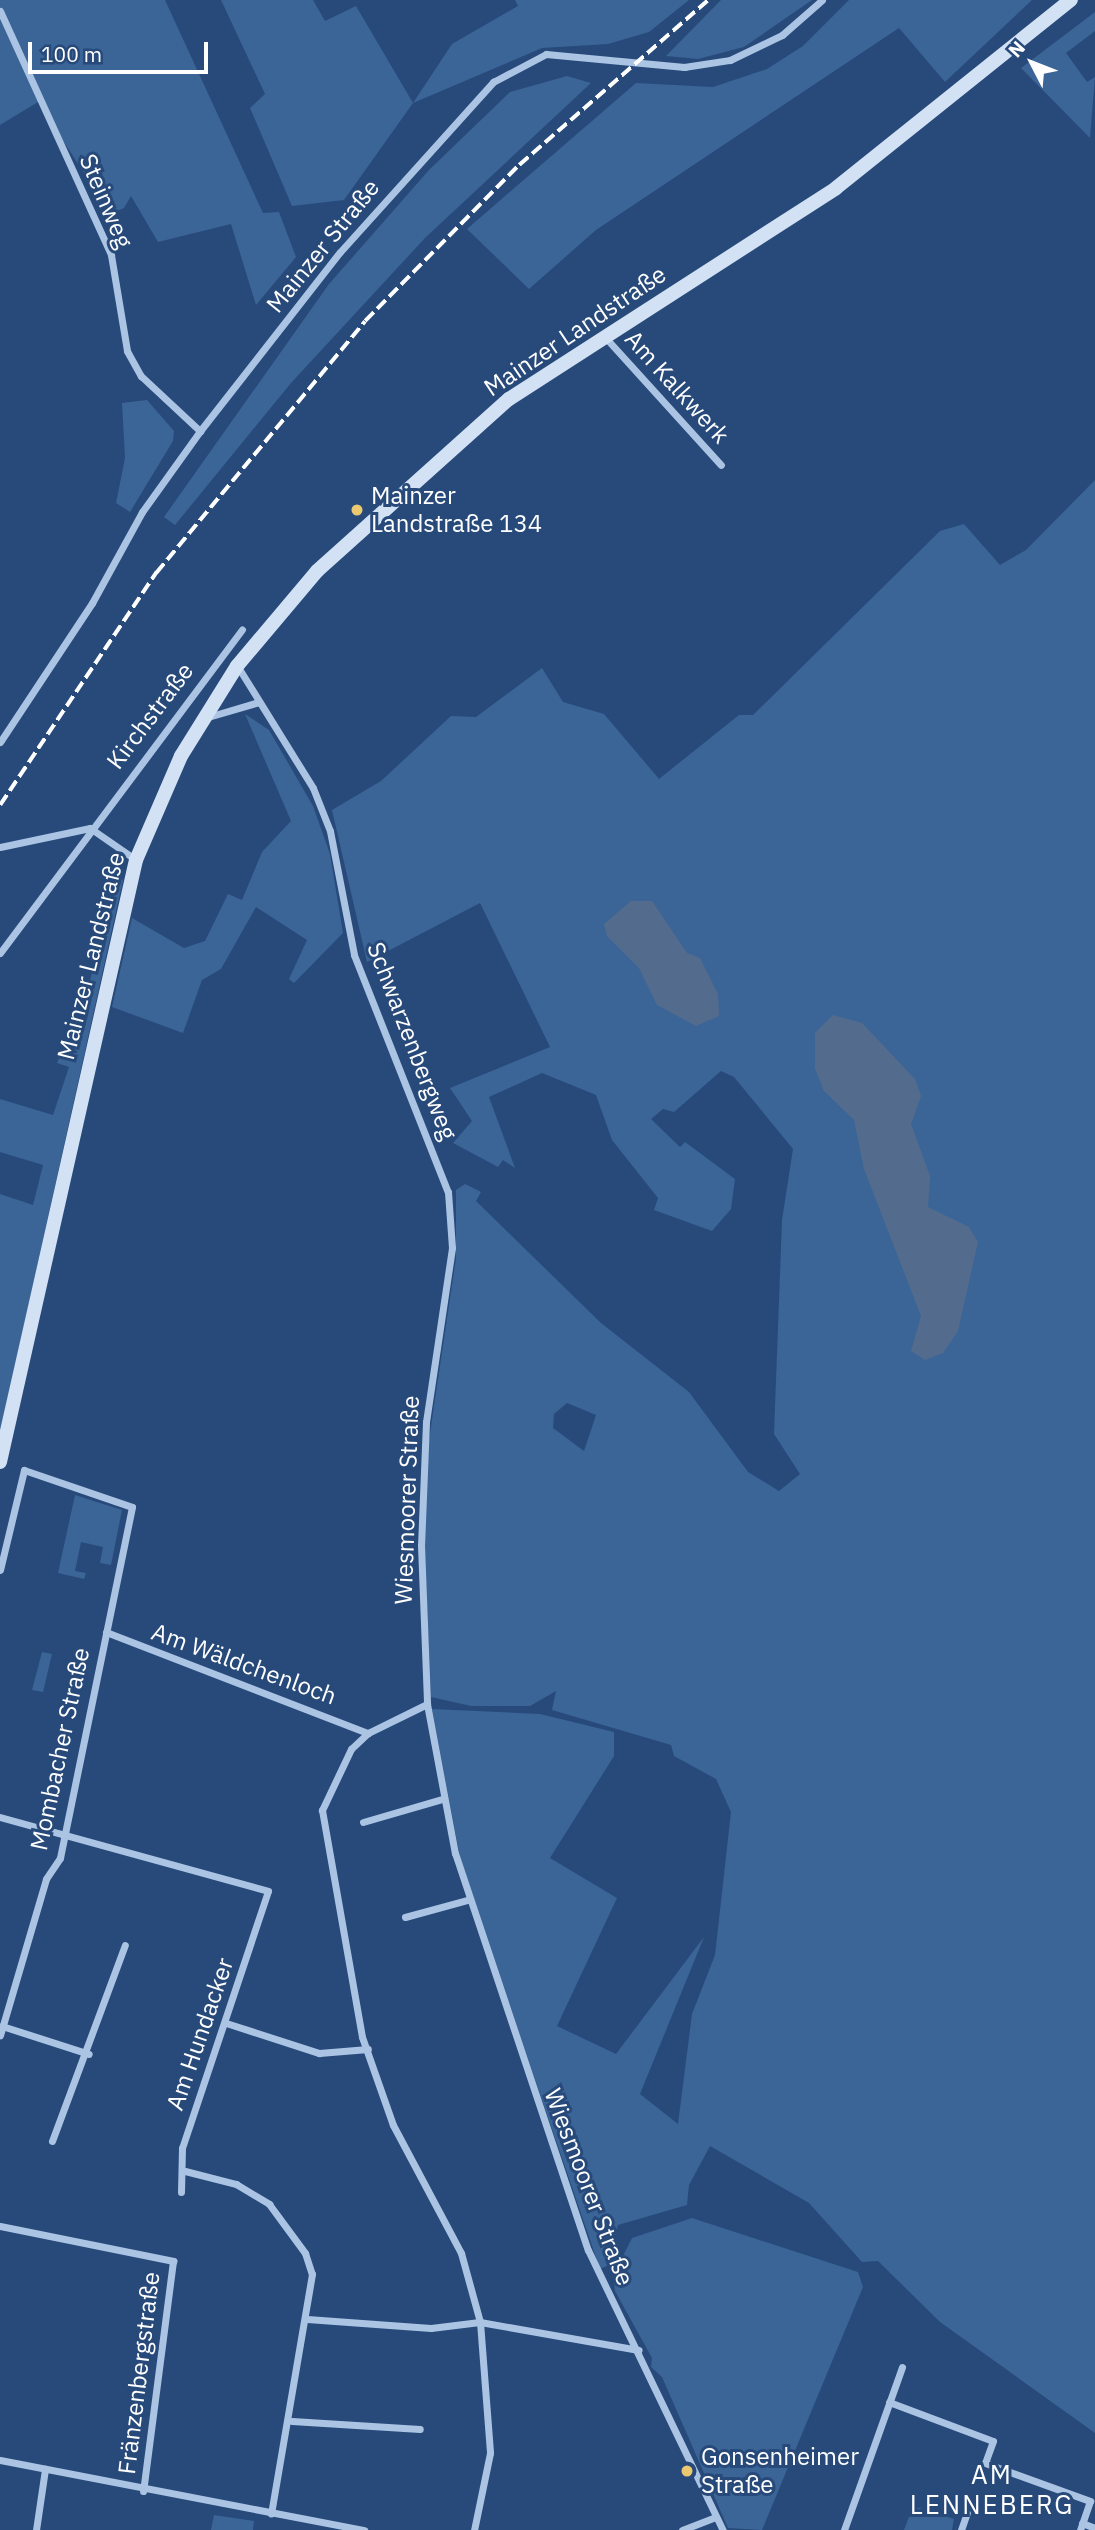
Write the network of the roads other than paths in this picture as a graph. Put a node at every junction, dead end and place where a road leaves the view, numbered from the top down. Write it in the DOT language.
graph roads {
  1 [pos="822,0"];
  2 [pos="1071,0"];
  3 [pos="0,11"];
  4 [pos="604,335"];
  5 [pos="200,431"];
  6 [pos="721,465"];
  7 [pos="242,629"];
  8 [pos="237,666"];
  9 [pos="259,702"];
  10 [pos="199,724"];
  11 [pos="0,742"];
  12 [pos="90,828"];
  13 [pos="0,847"];
  14 [pos="136,860"];
  15 [pos="0,953"];
  16 [pos="439,1162"];
  17 [pos="0,1462"];
  18 [pos="0,1570"];
  19 [pos="106,1633"];
  20 [pos="427,1704"];
  21 [pos="368,1733"];
  22 [pos="442,1800"];
  23 [pos="0,1817"];
  24 [pos="363,1822"];
  25 [pos="65,1833"];
  26 [pos="467,1900"];
  27 [pos="405,1917"];
  28 [pos="125,1945"];
  29 [pos="226,2023"];
  30 [pos="2,2026"];
  31 [pos="0,2035"];
  32 [pos="368,2049"];
  33 [pos="89,2054"];
  34 [pos="52,2141"];
  35 [pos="185,2171"];
  36 [pos="181,2192"];
  37 [pos="0,2226"];
  38 [pos="307,2319"];
  39 [pos="480,2322"];
  40 [pos="639,2350"];
  41 [pos="902,2367"];
  42 [pos="889,2402"];
  43 [pos="292,2421"];
  44 [pos="420,2429"];
  45 [pos="0,2460"];
  46 [pos="44,2469"];
  47 [pos="144,2491"];
  48 [pos="967,2513"];
  49 [pos="271,2514"];
  50 [pos="716,2517"];
  51 [pos="1081,2527"];
  52 [pos="1095,2528"];
  53 [pos="36,2530"];
  54 [pos="364,2530"];
  55 [pos="474,2530"];
  56 [pos="682,2530"];
  57 [pos="723,2530"];
  58 [pos="844,2530"];
  59 [pos="961,2530"];
  1 -- 5 [label="street, Mainzer Straße"];
  2 -- 4 [label="main road, Mainzer Landstraße"];
  3 -- 5 [label="street, Steinweg"];
  4 -- 6 [label="street, Am Kalkwerk"];
  4 -- 8 [label="main road, Mainzer Landstraße"];
  5 -- 11 [label="street, Mainzer Straße"];
  7 -- 12 [label="street, Kirchstraße"];
  8 -- 9 [label="street, Schwarzenbergweg"];
  8 -- 10 [label="main road, Mainzer Landstraße"];
  9 -- 10 [label="street"];
  9 -- 16 [label="street, Schwarzenbergweg"];
  10 -- 14 [label="main road, Mainzer Landstraße"];
  12 -- 13 [label="street"];
  12 -- 14 [label="street"];
  12 -- 15 [label="street, Kirchstraße"];
  14 -- 17 [label="main road, Mainzer Landstraße"];
  16 -- 20 [label="street, Wiesmoorer Straße"];
  18 -- 19 [label="street, Mombacher Straße"];
  19 -- 21 [label="street, Am Wäldchenloch"];
  19 -- 25 [label="street, Mombacher Straße"];
  20 -- 21 [label="street"];
  20 -- 22 [label="street, Wiesmoorer Straße"];
  21 -- 32 [label="street"];
  22 -- 24 [label="street"];
  22 -- 26 [label="street, Wiesmoorer Straße"];
  23 -- 25 [label="street"];
  25 -- 29 [label="street, Am Hundacker"];
  25 -- 30 [label="street, Mombacher Straße"];
  26 -- 27 [label="street"];
  26 -- 40 [label="street, Wiesmoorer Straße"];
  28 -- 33 [label="street"];
  29 -- 32 [label="street"];
  29 -- 35 [label="street, Am Hundacker"];
  30 -- 31 [label="street, Mombacher Straße"];
  30 -- 33 [label="street"];
  32 -- 39 [label="street"];
  33 -- 34 [label="street"];
  35 -- 36 [label="street, Am Hundacker"];
  35 -- 38 [label="street"];
  37 -- 47 [label="street, Fränzenbergstraße"];
  38 -- 39 [label="street"];
  38 -- 43 [label="street"];
  39 -- 40 [label="street"];
  39 -- 55 [label="street"];
  40 -- 50 [label="street, Wiesmoorer Straße"];
  41 -- 42 [label="street"];
  42 -- 51 [label="street"];
  42 -- 58 [label="street"];
  43 -- 44 [label="street"];
  43 -- 49 [label="street"];
  45 -- 46 [label="street"];
  46 -- 47 [label="street"];
  46 -- 53 [label="street"];
  47 -- 49 [label="street"];
  48 -- 59 [label="street"];
  49 -- 54 [label="street"];
  50 -- 56 [label="street"];
  50 -- 57 [label="street"];
  51 -- 52 [label="street"];
}
